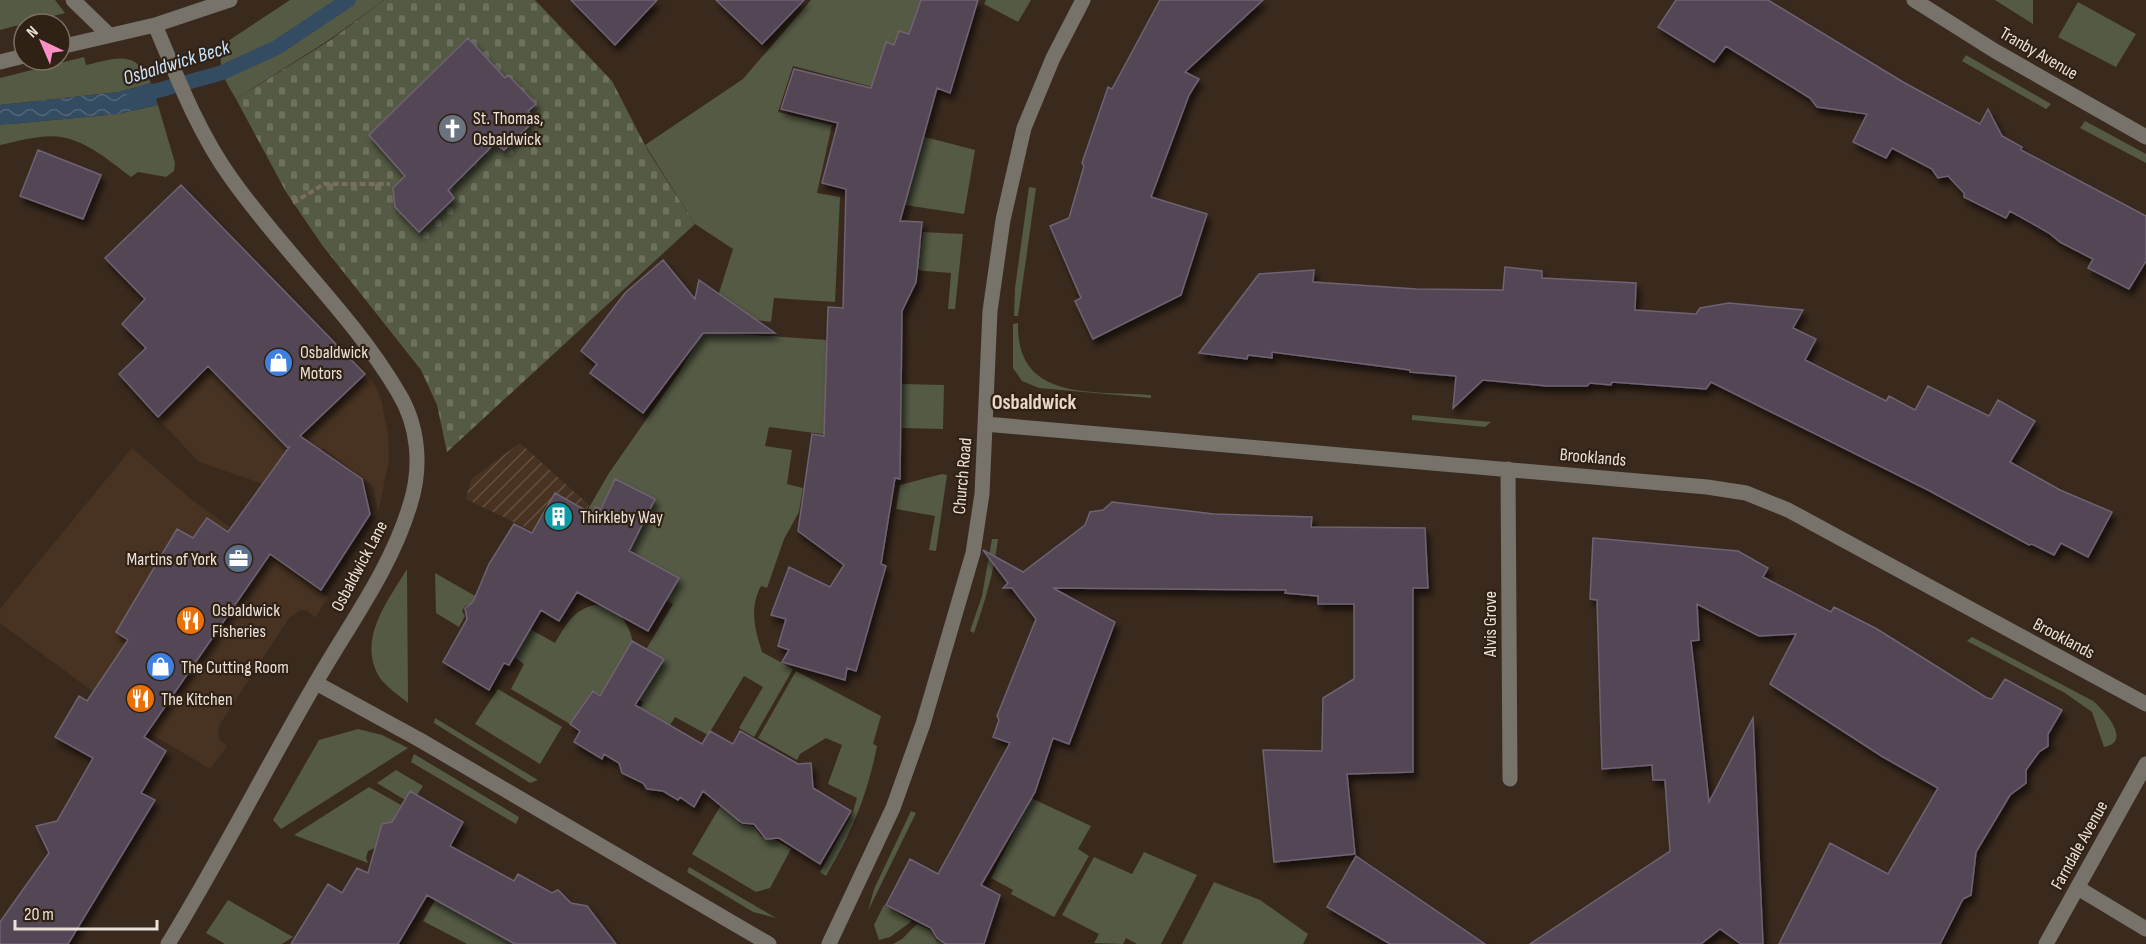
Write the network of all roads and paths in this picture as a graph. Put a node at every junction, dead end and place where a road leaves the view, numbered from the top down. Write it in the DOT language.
graph roads {
  1 [pos="73,0"];
  2 [pos="230,0"];
  3 [pos="1083,0"];
  4 [pos="1914,0"];
  5 [pos="154,25"];
  6 [pos="110,35"];
  7 [pos="72,44"];
  8 [pos="2146,137"];
  9 [pos="390,184"];
  10 [pos="264,221"];
  11 [pos="985,424"];
  12 [pos="1508,469"];
  13 [pos="316,683"];
  14 [pos="2146,704"];
  15 [pos="2146,764"];
  16 [pos="1510,779"];
  17 [pos="2078,888"];
  18 [pos="2146,929"];
  19 [pos="168,944"];
  20 [pos="769,944"];
  21 [pos="829,944"];
  22 [pos="2046,944"];
  1 -- 6 [label="street"];
  2 -- 5 [label="street"];
  3 -- 11 [label="street, Church Road"];
  4 -- 8 [label="street, Tranby Avenue"];
  5 -- 6 [label="street"];
  5 -- 10 [label="street, Osbaldwick Lane"];
  6 -- 7 [label="street"];
  9 -- 10 [label="path"];
  10 -- 13 [label="street, Osbaldwick Lane"];
  11 -- 12 [label="street, Brooklands"];
  11 -- 21 [label="street, Church Road"];
  12 -- 14 [label="street, Brooklands"];
  12 -- 16 [label="street, Alvis Grove"];
  13 -- 19 [label="street, Osbaldwick Lane"];
  13 -- 20 [label="street"];
  15 -- 17 [label="street, Farndale Avenue"];
  17 -- 18 [label="street"];
  17 -- 22 [label="street, Farndale Avenue"];
}
